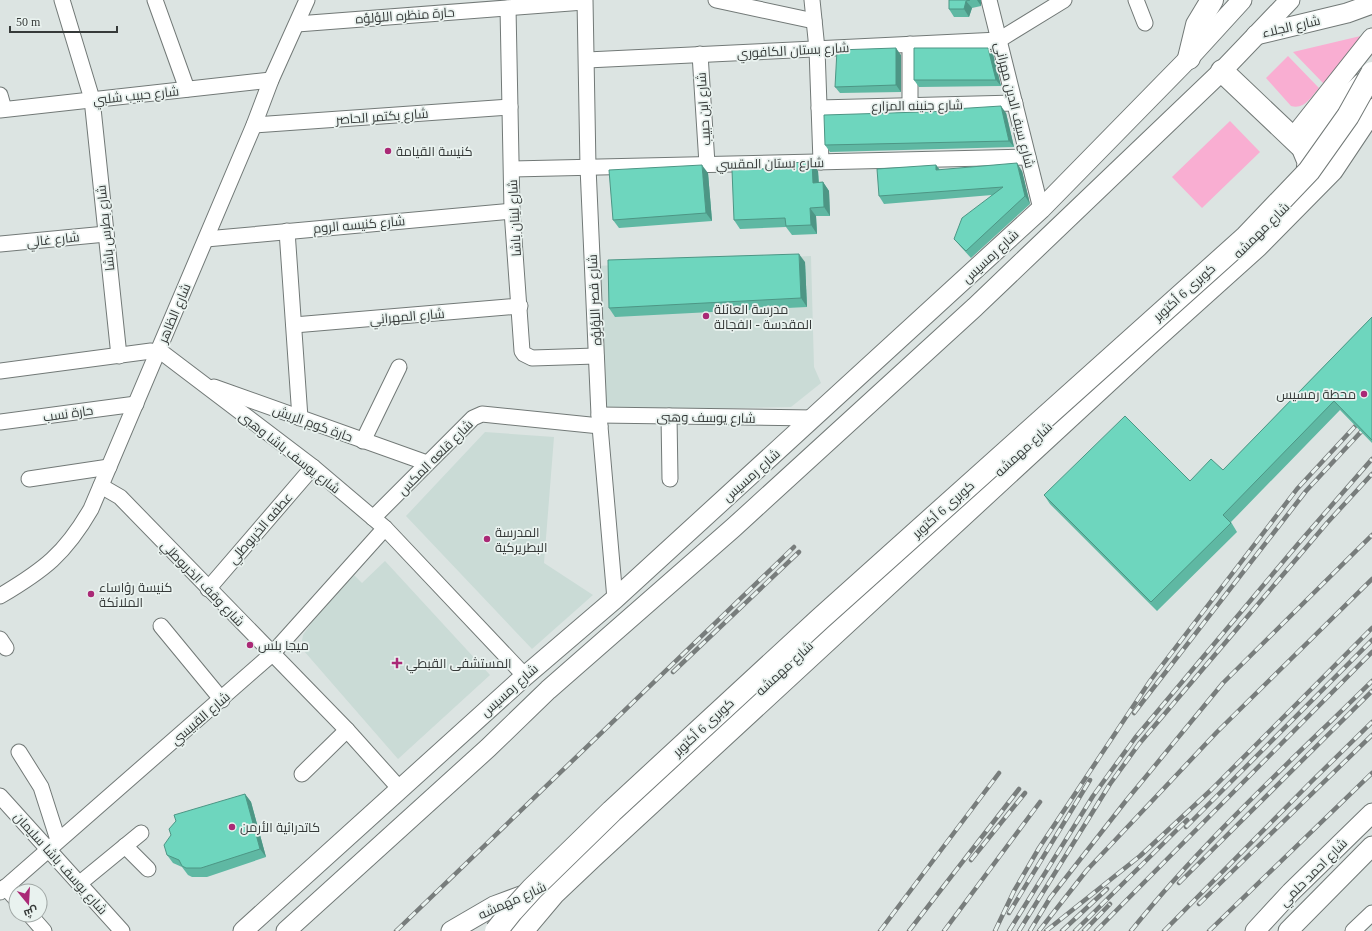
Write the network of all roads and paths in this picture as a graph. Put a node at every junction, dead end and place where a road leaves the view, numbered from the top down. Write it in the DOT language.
graph roads {
  1 [pos="62,0"];
  2 [pos="155,0"];
  3 [pos="307,0"];
  4 [pos="716,0"];
  5 [pos="812,0"];
  6 [pos="989,0"];
  7 [pos="1064,0"];
  8 [pos="1136,0"];
  9 [pos="1242,0"];
  10 [pos="1290,0"];
  11 [pos="584,1"];
  12 [pos="1372,4"];
  13 [pos="1208,7"];
  14 [pos="508,8"];
  15 [pos="814,21"];
  16 [pos="297,24"];
  17 [pos="1145,24"];
  18 [pos="1256,34"];
  19 [pos="1372,38"];
  20 [pos="999,40"];
  21 [pos="910,44"];
  22 [pos="817,49"];
  23 [pos="700,54"];
  24 [pos="1189,58"];
  25 [pos="587,60"];
  26 [pos="1222,71"];
  27 [pos="1372,74"];
  28 [pos="271,80"];
  29 [pos="187,89"];
  30 [pos="0,95"];
  31 [pos="92,100"];
  32 [pos="1015,103"];
  33 [pos="910,106"];
  34 [pos="510,107"];
  35 [pos="819,108"];
  36 [pos="2,110"];
  37 [pos="1372,110"];
  38 [pos="254,125"];
  39 [pos="1300,145"];
  40 [pos="1028,157"];
  41 [pos="821,162"];
  42 [pos="707,164"];
  43 [pos="588,167"];
  44 [pos="512,169"];
  45 [pos="1041,209"];
  46 [pos="512,210"];
  47 [pos="287,231"];
  48 [pos="106,234"];
  49 [pos="206,239"];
  50 [pos="0,244"];
  51 [pos="520,306"];
  52 [pos="294,325"];
  53 [pos="158,352"];
  54 [pos="119,356"];
  55 [pos="596,356"];
  56 [pos="399,367"];
  57 [pos="0,371"];
  58 [pos="199,382"];
  59 [pos="136,404"];
  60 [pos="669,416"];
  61 [pos="300,418"];
  62 [pos="814,418"];
  63 [pos="599,421"];
  64 [pos="0,422"];
  65 [pos="363,441"];
  66 [pos="428,463"];
  67 [pos="109,467"];
  68 [pos="312,467"];
  69 [pos="29,479"];
  70 [pos="670,479"];
  71 [pos="101,486"];
  72 [pos="373,518"];
  73 [pos="385,528"];
  74 [pos="208,589"];
  75 [pos="0,596"];
  76 [pos="615,599"];
  77 [pos="161,626"];
  78 [pos="272,654"];
  79 [pos="777,674"];
  80 [pos="525,676"];
  81 [pos="222,700"];
  82 [pos="347,730"];
  83 [pos="19,752"];
  84 [pos="302,774"];
  85 [pos="400,789"];
  86 [pos="0,796"];
  87 [pos="1372,813"];
  88 [pos="141,833"];
  89 [pos="53,844"];
  90 [pos="125,846"];
  91 [pos="1372,846"];
  92 [pos="148,869"];
  93 [pos="80,883"];
  94 [pos="3,890"];
  95 [pos="1292,892"];
  96 [pos="1308,910"];
  97 [pos="1372,913"];
  98 [pos="37,923"];
  99 [pos="1357,929"];
  100 [pos="44,931"];
  101 [pos="122,931"];
  102 [pos="243,931"];
  103 [pos="286,931"];
  104 [pos="451,931"];
  105 [pos="496,931"];
  106 [pos="504,931"];
  107 [pos="522,931"];
  108 [pos="1255,931"];
  109 [pos="1288,931"];
  1 -- 31 [label="street, شارع بطرس باشا"];
  2 -- 29 [label="street"];
  3 -- 16 [label="street, شارع الظاهر"];
  4 -- 15 [label="street"];
  5 -- 15 [label="street"];
  6 -- 20 [label="street, شارع سيف الدين مهراني"];
  7 -- 20 [label="street"];
  8 -- 17 [label="street"];
  9 -- 24 [label="main road, شارع رمسيس"];
  10 -- 18 [label="main road, شارع الجلاء"];
  11 -- 14 [label="street, حارة منظره اللؤلؤه"];
  11 -- 25 [label="street, شارع قصر اللؤلؤه"];
  12 -- 18 [label="main road, شارع الجلاء"];
  13 -- 24 [label="highway"];
  14 -- 16 [label="street, حارة منظره اللؤلؤه"];
  14 -- 34 [label="street, شارع لينان باشا"];
  15 -- 22 [label="street"];
  16 -- 28 [label="street, شارع الظاهر"];
  18 -- 26 [label="main road, شارع رمسيس"];
  19 -- 39 [label="main road, شارع مهمشه"];
  20 -- 21 [label="street, شارع بستان الكافوري"];
  20 -- 32 [label="street, شارع سيف الدين مهراني"];
  21 -- 22 [label="street, شارع بستان الكافوري"];
  21 -- 33 [label="street"];
  22 -- 23 [label="street, شارع بستان الكافوري"];
  22 -- 35 [label="street"];
  23 -- 25 [label="street, شارع بستان الكافوري"];
  23 -- 42 [label="street, شارع ابن حبيب"];
  24 -- 45 [label="main road, شارع رمسيس"];
  25 -- 43 [label="street, شارع قصر اللؤلؤه"];
  26 -- 39 [label="highway"];
  26 -- 103 [label="main road, شارع رمسيس"];
  27 -- 39 [label="highway"];
  27 -- 105 [label="highway, كوبرى 6 أكتوبر, bridge"];
  28 -- 29 [label="street, شارع حبيب شلبي"];
  28 -- 38 [label="street, شارع الظاهر"];
  29 -- 31 [label="street, شارع حبيب شلبي"];
  30 -- 36 [label="street"];
  31 -- 36 [label="street, شارع حبيب شلبي"];
  31 -- 48 [label="street, شارع بطرس باشا"];
  32 -- 33 [label="street, شارع جنينه المزارع"];
  32 -- 40 [label="street, شارع سيف الدين مهراني"];
  33 -- 35 [label="street, شارع جنينه المزارع"];
  34 -- 38 [label="street, شارع بكتمر الحاصر"];
  34 -- 44 [label="street, شارع لينان باشا"];
  35 -- 41 [label="street"];
  37 -- 107 [label="highway, كوبرى 6 أكتوبر"];
  38 -- 49 [label="street, شارع الظاهر"];
  39 -- 79 [label="main road, شارع مهمشه"];
  40 -- 41 [label="street, شارع بستان المقسي"];
  40 -- 45 [label="street, شارع سيف الدين مهراني"];
  41 -- 42 [label="street, شارع بستان المقسي"];
  42 -- 43 [label="street, شارع بستان المقسي"];
  43 -- 44 [label="street, شارع بستان المقسي"];
  43 -- 55 [label="street, شارع قصر اللؤلؤه"];
  44 -- 46 [label="street, شارع لينان باشا"];
  45 -- 62 [label="main road, شارع رمسيس"];
  46 -- 47 [label="street, شارع كنيسه الروم"];
  46 -- 51 [label="street, شارع لينان باشا"];
  47 -- 49 [label="street, شارع كنيسه الروم"];
  47 -- 52 [label="street"];
  48 -- 50 [label="street, شارع غالي"];
  48 -- 54 [label="street, شارع بطرس باشا"];
  49 -- 53 [label="street, شارع الظاهر"];
  51 -- 52 [label="street, شارع المهراني"];
  51 -- 55 [label="street, شارع لينان باشا"];
  52 -- 61 [label="street"];
  53 -- 54 [label="street"];
  53 -- 58 [label="street, شارع يوسف باشا وهبى"];
  53 -- 59 [label="street, شارع الظاهر"];
  54 -- 57 [label="street"];
  55 -- 63 [label="street, شارع قصر اللؤلؤه"];
  56 -- 65 [label="street"];
  58 -- 61 [label="street, حارة كوم الريش"];
  58 -- 68 [label="street, شارع يوسف باشا وهبى"];
  59 -- 64 [label="street, حارة نسب"];
  59 -- 67 [label="street, شارع الظاهر"];
  60 -- 62 [label="street, شارع يوسف وهبى"];
  60 -- 63 [label="street, شارع يوسف وهبى"];
  60 -- 70 [label="street"];
  61 -- 65 [label="street, حارة كوم الريش"];
  62 -- 76 [label="main road, شارع رمسيس"];
  63 -- 66 [label="street, شارع قلعه المكس"];
  63 -- 76 [label="street, شارع قصر اللؤلؤه"];
  65 -- 66 [label="street, حارة كوم الريش"];
  66 -- 72 [label="street, شارع قلعه المكس"];
  67 -- 69 [label="street"];
  67 -- 71 [label="street, شارع الظاهر"];
  68 -- 72 [label="street, شارع يوسف باشا وهبى"];
  68 -- 74 [label="street, عطفه الخربوطلي"];
  71 -- 74 [label="street, شارع وقف الخربوطلي"];
  71 -- 75 [label="street, شارع الظاهر"];
  72 -- 73 [label="street, شارع يوسف باشا وهبى"];
  73 -- 78 [label="street, شارع القبيسي"];
  73 -- 80 [label="street, شارع يوسف باشا وهبى"];
  74 -- 78 [label="street, شارع وقف الخربوطلي"];
  76 -- 80 [label="main road, شارع رمسيس"];
  77 -- 81 [label="street"];
  78 -- 81 [label="street, شارع القبيسي"];
  78 -- 82 [label="street, شارع وقف الخربوطلي"];
  79 -- 104 [label="main road, شارع مهمشه"];
  79 -- 106 [label="highway"];
  80 -- 85 [label="main road, شارع رمسيس"];
  81 -- 89 [label="street, شارع القبيسي"];
  82 -- 84 [label="street"];
  82 -- 85 [label="street, شارع وقف الخربوطلي"];
  83 -- 89 [label="street"];
  85 -- 102 [label="main road, شارع رمسيس"];
  86 -- 89 [label="street, شارع يوسف باشا سليمان"];
  87 -- 95 [label="main road, شارع احمد حلمي"];
  88 -- 90 [label="street"];
  89 -- 93 [label="street, شارع يوسف باشا سليمان"];
  89 -- 94 [label="street, شارع القبيسي"];
  90 -- 92 [label="street"];
  90 -- 93 [label="street"];
  91 -- 96 [label="main road, شارع احمد حلمي"];
  93 -- 101 [label="street, شارع يوسف باشا سليمان"];
  95 -- 96 [label="main road"];
  95 -- 108 [label="main road, شارع احمد حلمي"];
  96 -- 109 [label="main road, شارع احمد حلمي"];
  97 -- 99 [label="street"];
  98 -- 100 [label="street"];
}
